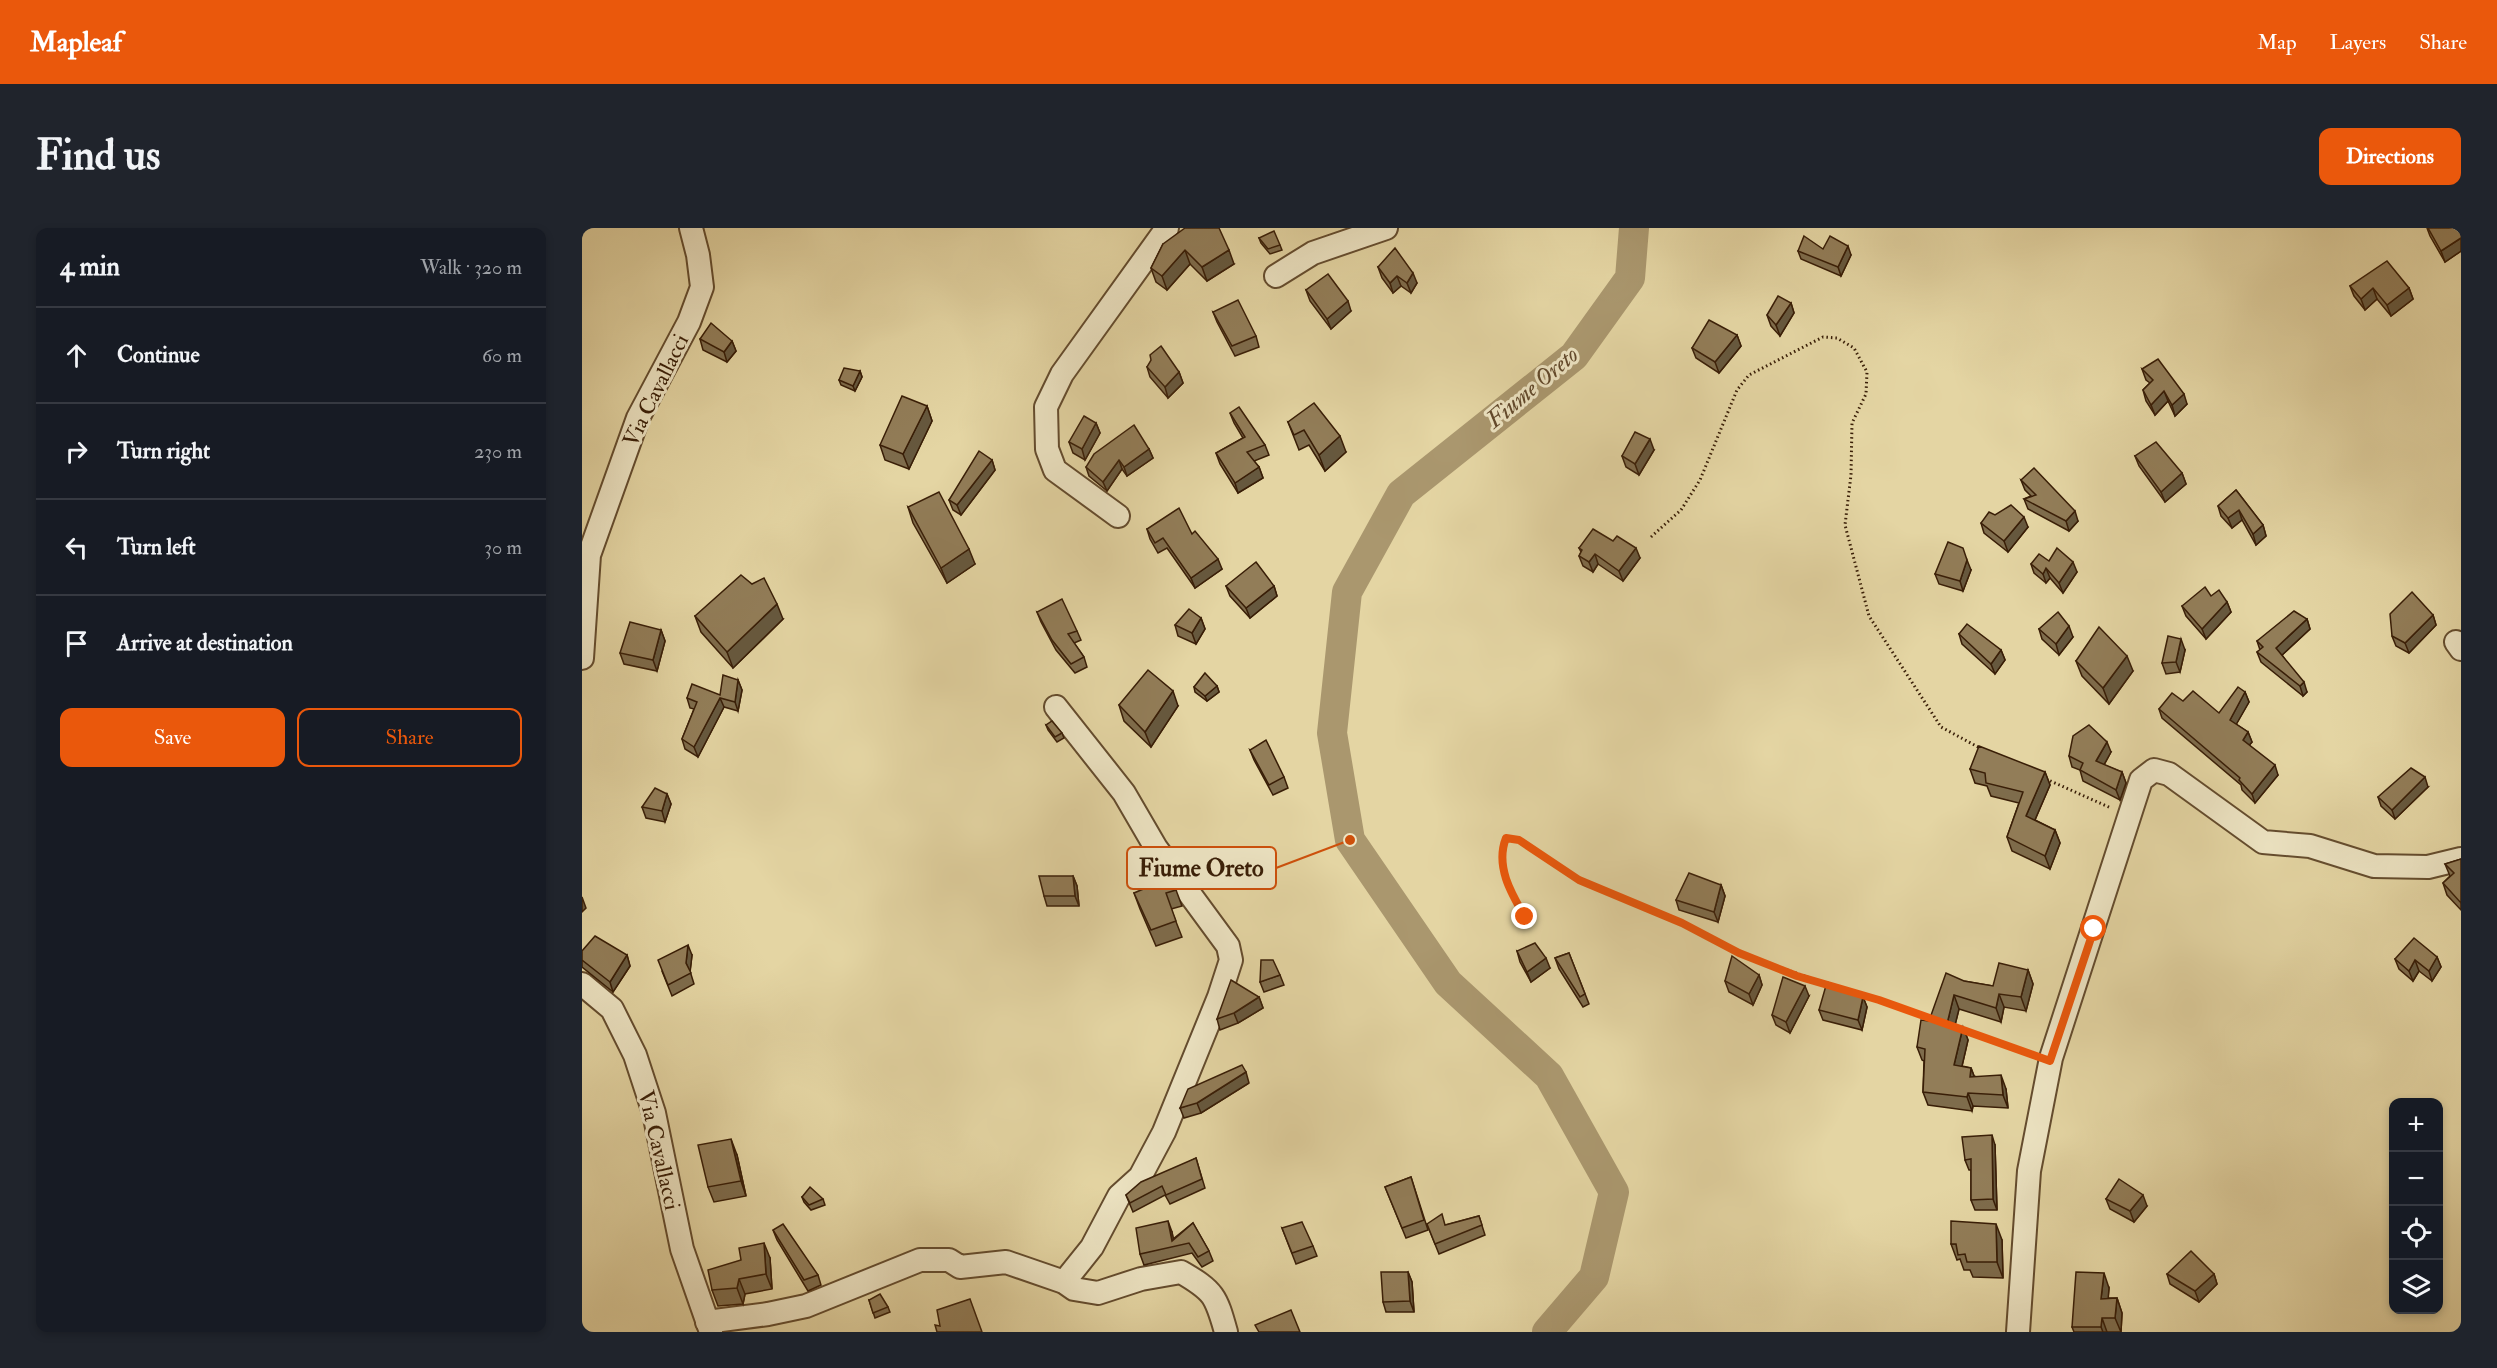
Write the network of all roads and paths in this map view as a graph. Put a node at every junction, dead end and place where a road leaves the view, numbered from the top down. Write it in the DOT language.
graph roads {
  1 [pos="691,228"];
  2 [pos="1167,228"];
  3 [pos="1386,228"];
  4 [pos="1276,276"];
  5 [pos="1118,516"];
  6 [pos="1651,537"];
  7 [pos="582,658"];
  8 [pos="1056,707"];
  9 [pos="1987,752"];
  10 [pos="2040,776"];
  11 [pos="2129,816"];
  12 [pos="2461,859"];
  13 [pos="1525,917"];
  14 [pos="582,984"];
  15 [pos="1942,1021"];
  16 [pos="1953,1025"];
  17 [pos="2050,1061"];
  18 [pos="1064,1282"];
  19 [pos="709,1327"];
  20 [pos="1226,1332"];
  21 [pos="2018,1332"];
  1 -- 7 [label="street, Via Cavallacci"];
  2 -- 5 [label="street"];
  3 -- 4 [label="street"];
  6 -- 9 [label="path"];
  8 -- 18 [label="street"];
  10 -- 11 [label="path"];
  11 -- 12 [label="street"];
  11 -- 17 [label="street"];
  13 -- 15 [label="path"];
  14 -- 19 [label="street, Via Cavallacci"];
  16 -- 17 [label="path"];
  17 -- 21 [label="street"];
  18 -- 19 [label="street"];
  18 -- 20 [label="street"];
}
